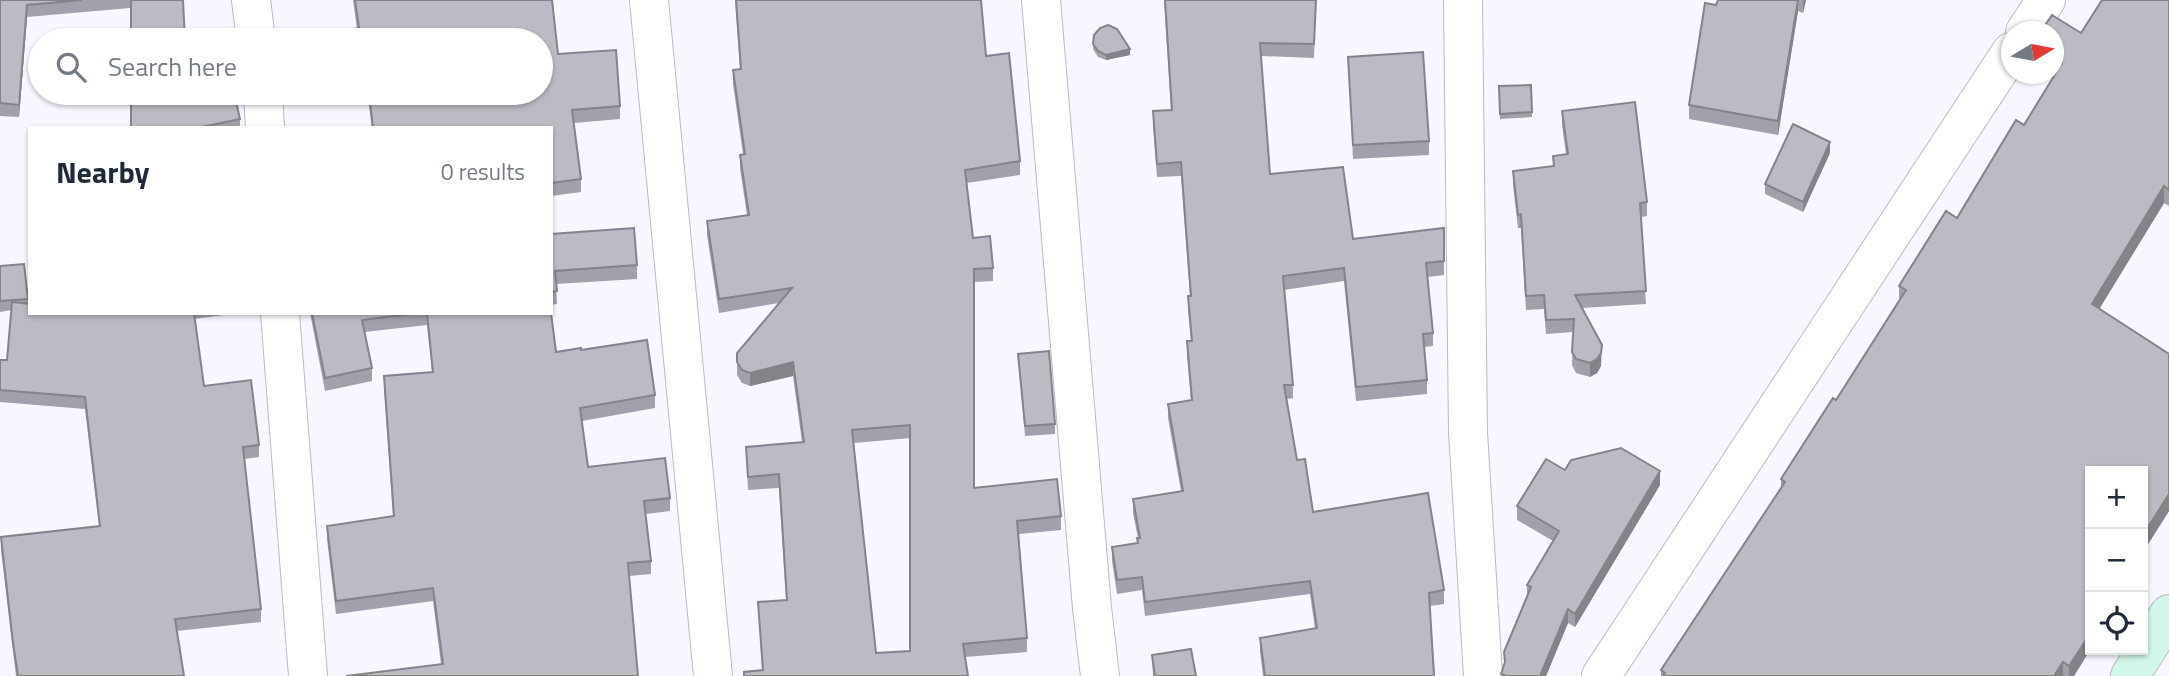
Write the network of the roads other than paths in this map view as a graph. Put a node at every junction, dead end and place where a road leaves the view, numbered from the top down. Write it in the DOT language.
graph roads {
  1 [pos="251,0"];
  2 [pos="649,0"];
  3 [pos="1041,0"];
  4 [pos="1463,0"];
  5 [pos="2046,0"];
  6 [pos="2032,21"];
  7 [pos="254,28"];
  8 [pos="2001,67"];
  9 [pos="264,105"];
  10 [pos="265,126"];
  11 [pos="280,315"];
  12 [pos="2169,614"];
  13 [pos="308,676"];
  14 [pos="713,676"];
  15 [pos="1100,676"];
  16 [pos="1483,676"];
  17 [pos="1601,676"];
  18 [pos="2130,676"];
  1 -- 7 [label="street"];
  2 -- 14 [label="street"];
  3 -- 15 [label="street"];
  4 -- 16 [label="street"];
  5 -- 6 [label="street"];
  8 -- 17 [label="street"];
  9 -- 10 [label="street"];
  11 -- 13 [label="street"];
  12 -- 18 [label="street"];
}
